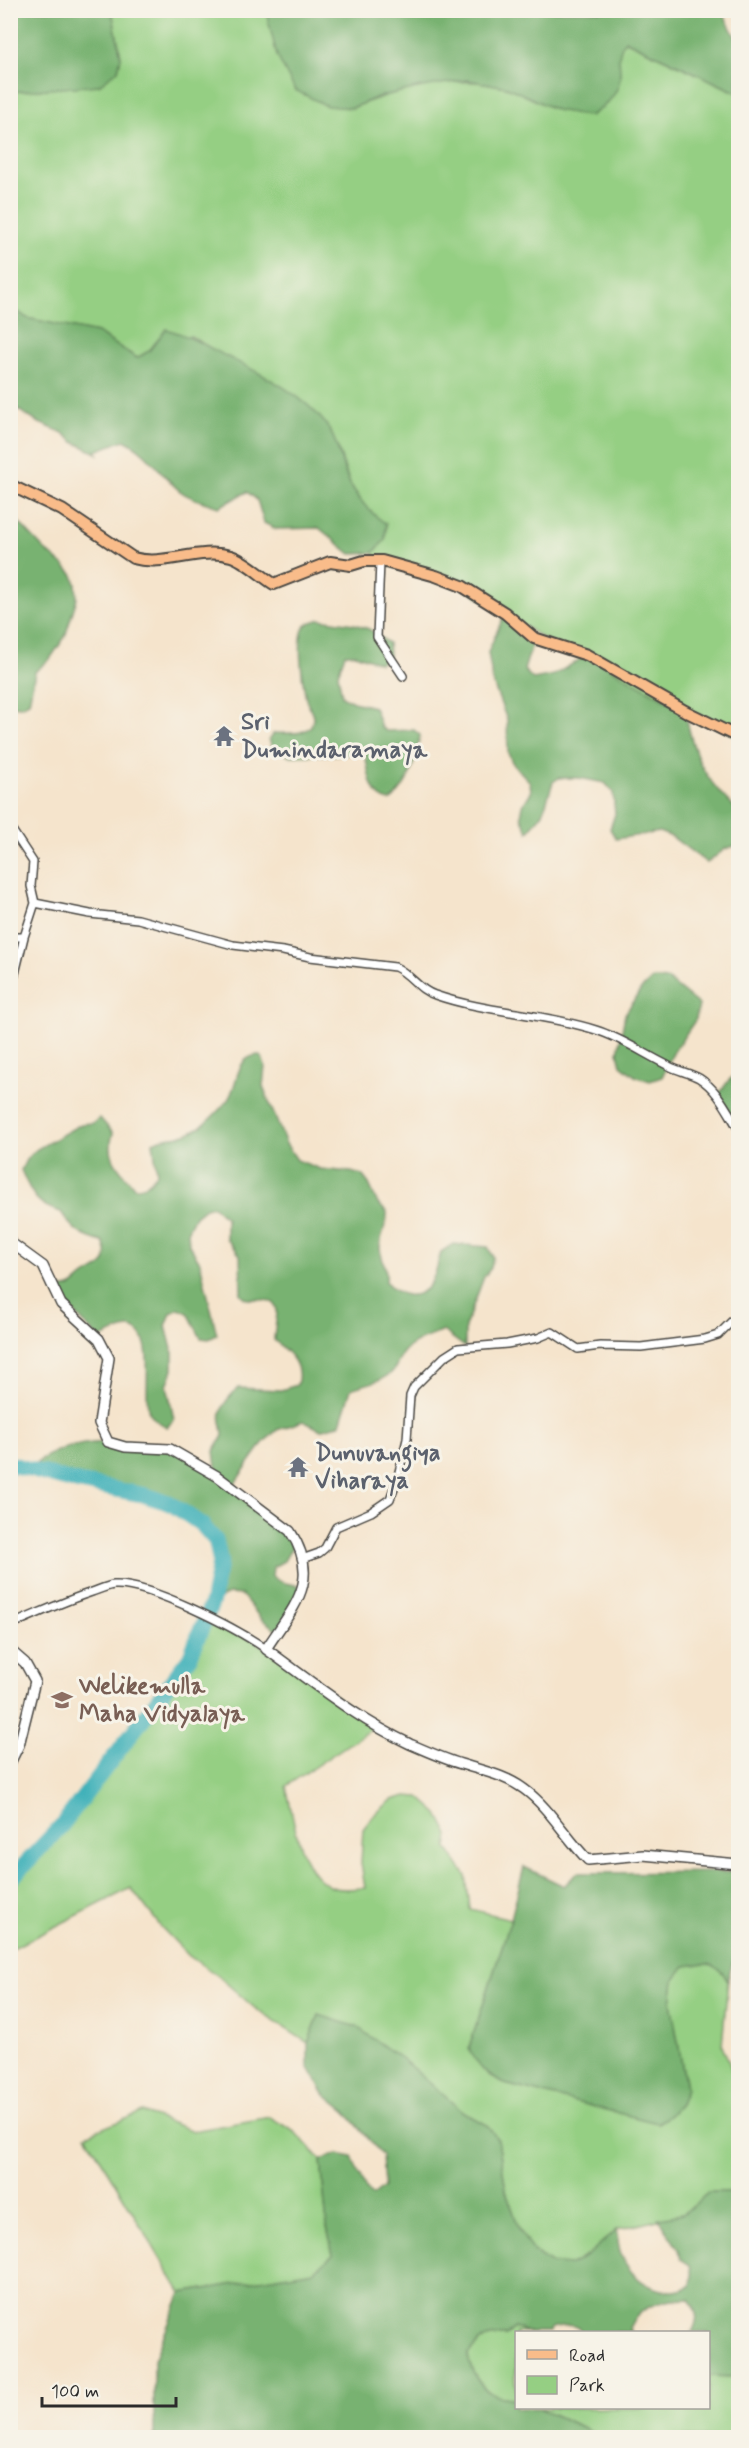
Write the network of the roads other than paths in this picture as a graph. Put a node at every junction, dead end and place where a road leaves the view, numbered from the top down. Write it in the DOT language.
graph roads {
  1 [pos="10,485"];
  2 [pos="380,562"];
  3 [pos="403,676"];
  4 [pos="738,737"];
  5 [pos="10,827"];
  6 [pos="36,903"];
  7 [pos="10,937"];
  8 [pos="24,937"];
  9 [pos="10,994"];
  10 [pos="738,1128"];
  11 [pos="10,1242"];
  12 [pos="738,1315"];
  13 [pos="302,1559"];
  14 [pos="10,1625"];
  15 [pos="266,1649"];
  16 [pos="10,1650"];
  17 [pos="10,1659"];
  18 [pos="25,1663"];
  19 [pos="10,1763"];
  20 [pos="738,1864"];
  1 -- 2 [label="main road"];
  2 -- 3 [label="street"];
  2 -- 4 [label="main road"];
  5 -- 6 [label="street"];
  6 -- 8 [label="street"];
  6 -- 10 [label="street"];
  7 -- 8 [label="street"];
  8 -- 9 [label="street"];
  11 -- 13 [label="street"];
  12 -- 13 [label="street"];
  13 -- 15 [label="street"];
  14 -- 15 [label="street"];
  15 -- 20 [label="street"];
  16 -- 18 [label="street"];
  17 -- 18 [label="street"];
  18 -- 19 [label="street"];
}
